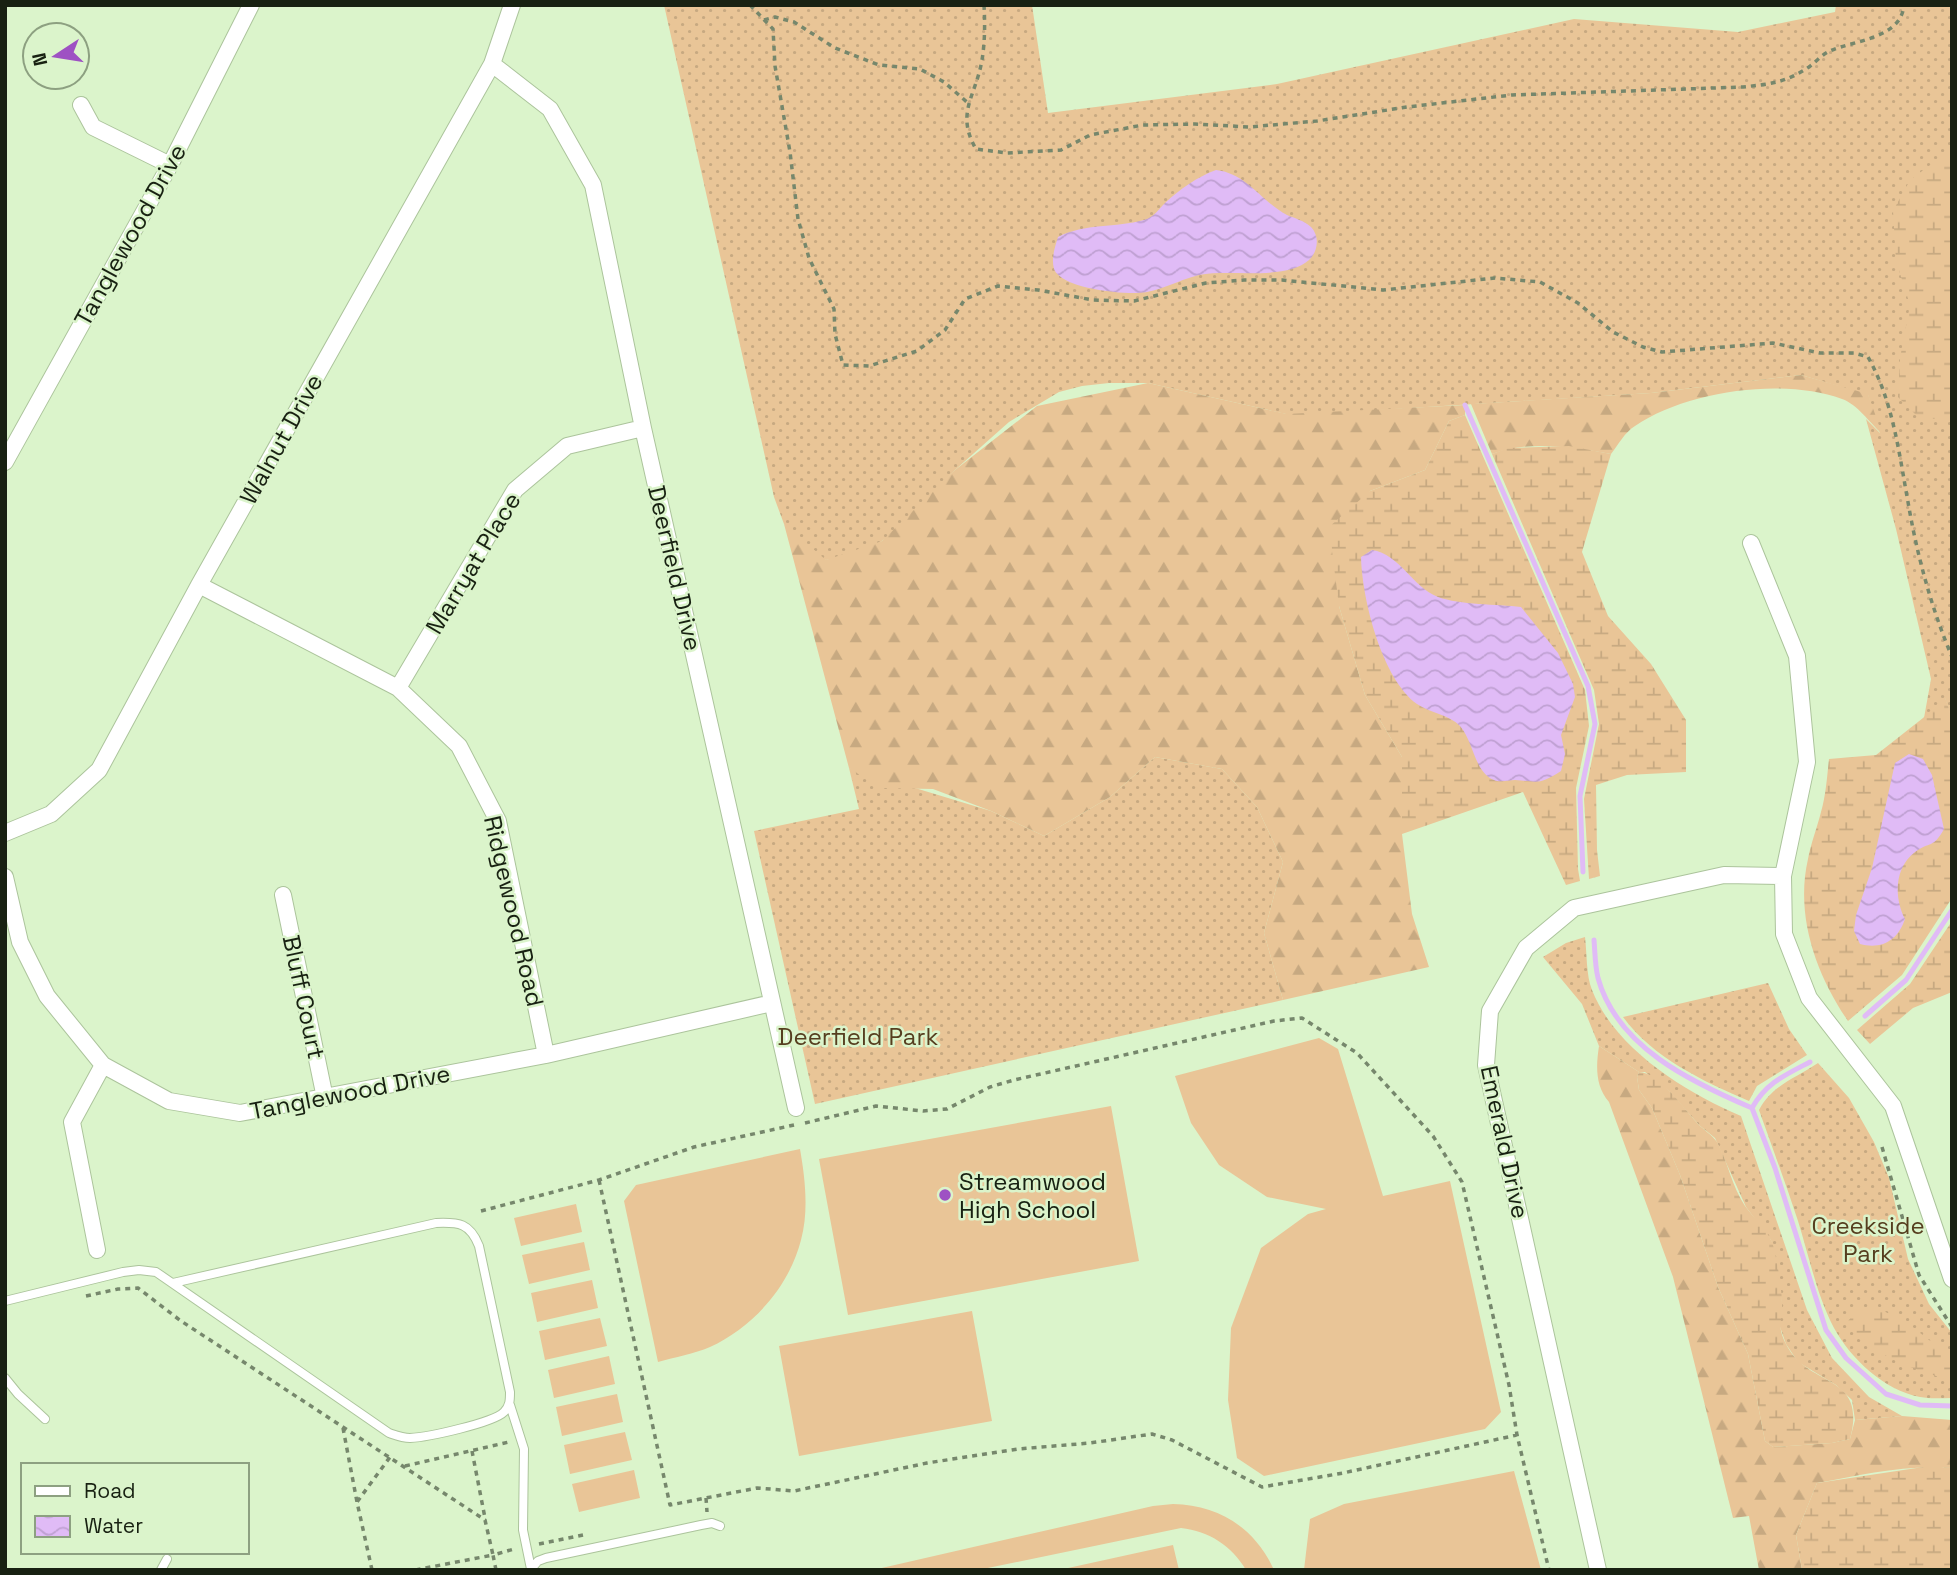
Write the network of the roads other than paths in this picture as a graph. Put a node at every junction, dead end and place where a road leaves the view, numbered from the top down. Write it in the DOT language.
graph roads {
  1 [pos="251,5"];
  2 [pos="512,5"];
  3 [pos="492,64"];
  4 [pos="80,105"];
  5 [pos="170,165"];
  6 [pos="643,428"];
  7 [pos="5,463"];
  8 [pos="1751,542"];
  9 [pos="199,585"];
  10 [pos="398,688"];
  11 [pos="5,833"];
  12 [pos="1783,876"];
  13 [pos="5,877"];
  14 [pos="283,895"];
  15 [pos="772,1003"];
  16 [pos="546,1055"];
  17 [pos="103,1065"];
  18 [pos="326,1098"];
  19 [pos="796,1108"];
  20 [pos="97,1250"];
  21 [pos="1952,1279"];
  22 [pos="173,1283"];
  23 [pos="5,1301"];
  24 [pos="5,1378"];
  25 [pos="510,1405"];
  26 [pos="45,1419"];
  27 [pos="720,1526"];
  28 [pos="167,1559"];
  29 [pos="161,1570"];
  30 [pos="1598,1570"];
  1 -- 5 [label="street, Tanglewood Drive"];
  2 -- 3 [label="street, Walnut Drive"];
  3 -- 6 [label="street, Deerfield Drive"];
  3 -- 9 [label="street, Walnut Drive"];
  4 -- 5 [label="street"];
  5 -- 7 [label="street, Tanglewood Drive"];
  6 -- 10 [label="street, Marryat Place"];
  6 -- 15 [label="street, Deerfield Drive"];
  8 -- 12 [label="street"];
  9 -- 10 [label="street, Ridgewood Road"];
  9 -- 11 [label="street, Walnut Drive"];
  10 -- 16 [label="street, Ridgewood Road"];
  12 -- 21 [label="street"];
  12 -- 30 [label="street, Emerald Drive"];
  13 -- 17 [label="street, Tanglewood Drive"];
  14 -- 18 [label="street, Bluff Court"];
  15 -- 16 [label="street, Tanglewood Drive"];
  15 -- 19 [label="street, Deerfield Drive"];
  16 -- 18 [label="street, Tanglewood Drive"];
  17 -- 18 [label="street, Tanglewood Drive"];
  17 -- 20 [label="street"];
  22 -- 23 [label="lane"];
  22 -- 25 [label="lane"];
  22 -- 25 [label="lane"];
  24 -- 26 [label="lane"];
  25 -- 27 [label="lane"];
  28 -- 29 [label="lane"];
}
